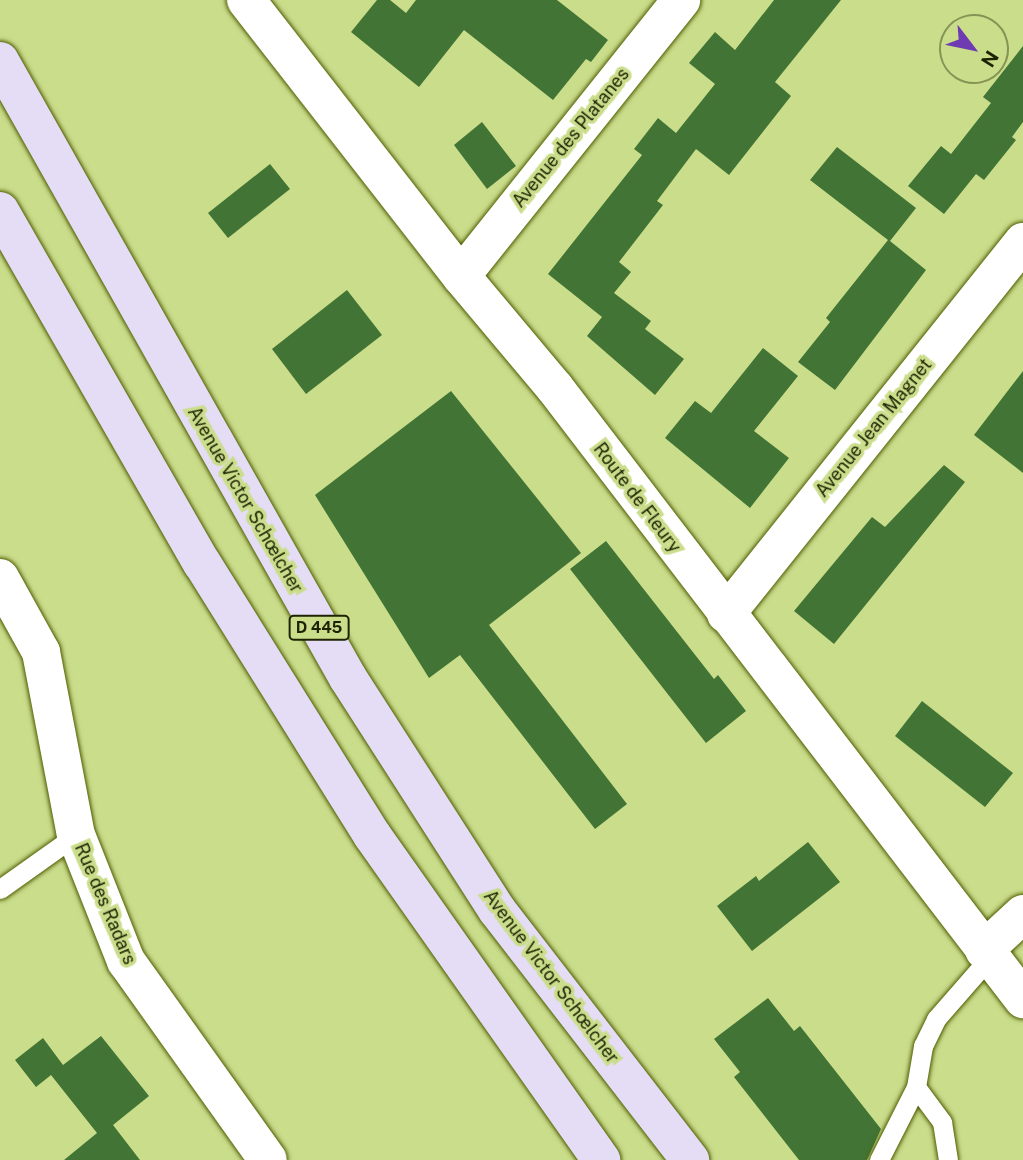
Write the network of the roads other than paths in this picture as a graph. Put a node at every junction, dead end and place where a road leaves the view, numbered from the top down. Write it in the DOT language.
graph roads {
  1 [pos="246,0"];
  2 [pos="681,0"];
  3 [pos="0,61"];
  4 [pos="0,211"];
  5 [pos="1023,242"];
  6 [pos="461,276"];
  7 [pos="0,578"];
  8 [pos="726,614"];
  9 [pos="76,835"];
  10 [pos="0,889"];
  11 [pos="1023,914"];
  12 [pos="987,953"];
  13 [pos="1023,999"];
  14 [pos="916,1087"];
  15 [pos="268,1160"];
  16 [pos="601,1160"];
  17 [pos="690,1160"];
  18 [pos="879,1160"];
  19 [pos="948,1160"];
  1 -- 6 [label="street, Route de Fleury"];
  2 -- 6 [label="street, Avenue des Platanes"];
  3 -- 17 [label="main road, Avenue Victor Schœlcher / D 445"];
  4 -- 16 [label="main road"];
  5 -- 8 [label="street, Avenue Jean Magnet"];
  6 -- 8 [label="street, Route de Fleury"];
  7 -- 9 [label="street, Rue des Radars"];
  8 -- 12 [label="street, Route de Fleury"];
  9 -- 10 [label="lane"];
  9 -- 15 [label="street, Rue des Radars"];
  11 -- 12 [label="street"];
  12 -- 13 [label="street, Route de Fleury"];
  12 -- 14 [label="lane"];
  14 -- 18 [label="lane"];
  14 -- 19 [label="lane"];
}
